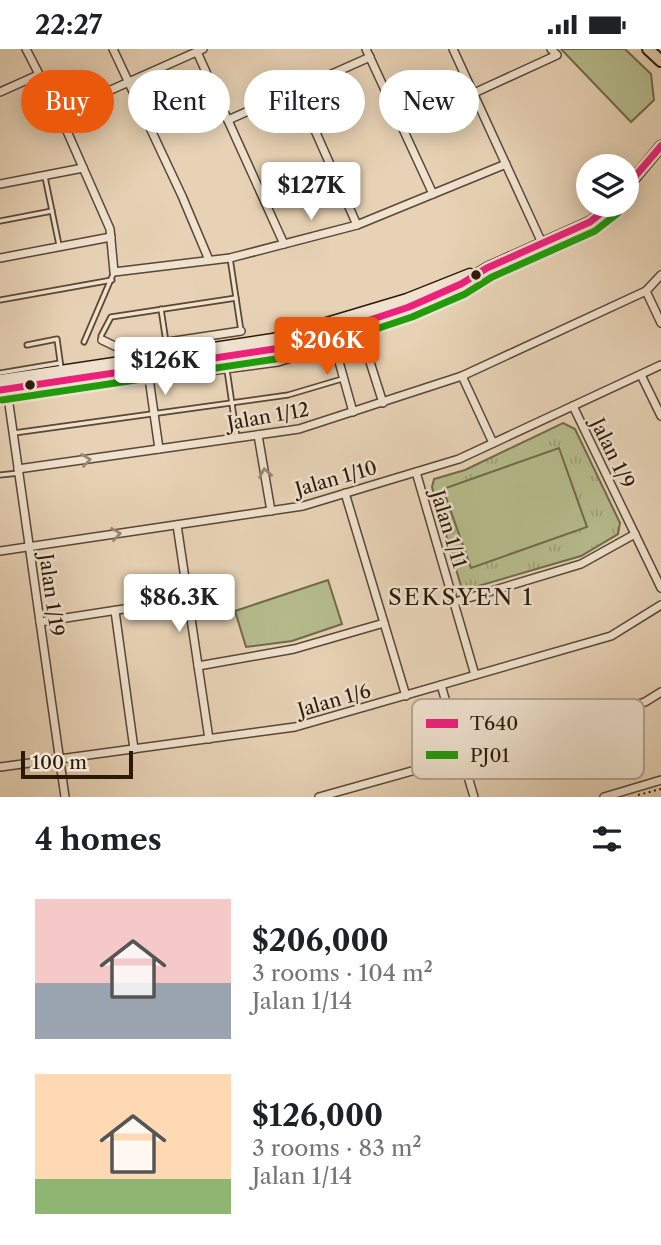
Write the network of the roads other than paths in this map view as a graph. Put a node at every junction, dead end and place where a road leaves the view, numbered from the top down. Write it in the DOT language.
graph roads {
  1 [pos="26,49"];
  2 [pos="113,49"];
  3 [pos="453,49"];
  4 [pos="648,49"];
  5 [pos="200,50"];
  6 [pos="554,52"];
  7 [pos="368,53"];
  8 [pos="661,61"];
  9 [pos="36,70"];
  10 [pos="156,70"];
  11 [pos="208,70"];
  12 [pos="335,70"];
  13 [pos="463,70"];
  14 [pos="21,83"];
  15 [pos="128,83"];
  16 [pos="114,89"];
  17 [pos="479,90"];
  18 [pos="0,92"];
  19 [pos="479,104"];
  20 [pos="230,124"];
  21 [pos="68,133"];
  22 [pos="152,133"];
  23 [pos="316,133"];
  24 [pos="661,146"];
  25 [pos="661,158"];
  26 [pos="506,164"];
  27 [pos="83,168"];
  28 [pos="45,175"];
  29 [pos="639,175"];
  30 [pos="0,184"];
  31 [pos="433,194"];
  32 [pos="52,211"];
  33 [pos="596,217"];
  34 [pos="0,221"];
  35 [pos="357,225"];
  36 [pos="111,237"];
  37 [pos="542,243"];
  38 [pos="284,244"];
  39 [pos="59,246"];
  40 [pos="0,258"];
  41 [pos="230,258"];
  42 [pos="209,260"];
  43 [pos="113,276"];
  44 [pos="660,277"];
  45 [pos="646,291"];
  46 [pos="236,298"];
  47 [pos="0,300"];
  48 [pos="161,310"];
  49 [pos="357,320"];
  50 [pos="661,323"];
  51 [pos="241,331"];
  52 [pos="331,333"];
  53 [pos="223,334"];
  54 [pos="102,339"];
  55 [pos="83,342"];
  56 [pos="166,342"];
  57 [pos="27,345"];
  58 [pos="136,347"];
  59 [pos="225,347"];
  60 [pos="138,359"];
  61 [pos="661,365"];
  62 [pos="61,367"];
  63 [pos="227,368"];
  64 [pos="134,370"];
  65 [pos="0,373"];
  66 [pos="641,375"];
  67 [pos="462,376"];
  68 [pos="149,379"];
  69 [pos="342,379"];
  70 [pos="0,380"];
  71 [pos="3,395"];
  72 [pos="232,402"];
  73 [pos="383,403"];
  74 [pos="573,406"];
  75 [pos="353,412"];
  76 [pos="153,414"];
  77 [pos="661,416"];
  78 [pos="13,433"];
  79 [pos="258,435"];
  80 [pos="237,438"];
  81 [pos="493,443"];
  82 [pos="159,449"];
  83 [pos="18,471"];
  84 [pos="416,472"];
  85 [pos="0,475"];
  86 [pos="345,493"];
  87 [pos="271,511"];
  88 [pos="177,525"];
  89 [pos="635,534"];
  90 [pos="29,547"];
  91 [pos="0,551"];
  92 [pos="661,588"];
  93 [pos="188,599"];
  94 [pos="455,602"];
  95 [pos="661,605"];
  96 [pos="115,611"];
  97 [pos="40,622"];
  98 [pos="384,623"];
  99 [pos="198,666"];
  100 [pos="475,675"];
  101 [pos="441,685"];
  102 [pos="661,692"];
  103 [pos="406,695"];
  104 [pos="445,699"];
  105 [pos="644,702"];
  106 [pos="209,739"];
  107 [pos="134,750"];
  108 [pos="59,759"];
  109 [pos="0,767"];
  110 [pos="412,771"];
  111 [pos="469,779"];
  112 [pos="661,781"];
  113 [pos="65,797"];
  114 [pos="319,797"];
  115 [pos="474,797"];
  116 [pos="604,797"];
  1 -- 9 [label="street"];
  2 -- 15 [label="street"];
  3 -- 13 [label="street"];
  4 -- 8 [label="main road"];
  5 -- 10 [label="street"];
  5 -- 11 [label="street"];
  6 -- 17 [label="street"];
  7 -- 12 [label="street"];
  7 -- 31 [label="street"];
  14 -- 18 [label="street"];
  15 -- 16 [label="street"];
  19 -- 26 [label="street"];
  20 -- 38 [label="street"];
  21 -- 27 [label="street"];
  22 -- 42 [label="street"];
  23 -- 35 [label="street"];
  24 -- 29 [label="main road"];
  25 -- 29 [label="main road"];
  26 -- 31 [label="street"];
  26 -- 37 [label="street"];
  27 -- 28 [label="street"];
  27 -- 36 [label="street"];
  28 -- 30 [label="street"];
  28 -- 32 [label="lane"];
  31 -- 35 [label="street"];
  32 -- 34 [label="lane"];
  32 -- 39 [label="lane"];
  33 -- 37 [label="main road"];
  35 -- 38 [label="street"];
  36 -- 39 [label="street"];
  36 -- 43 [label="street"];
  37 -- 49 [label="main road"];
  38 -- 41 [label="street"];
  39 -- 40 [label="street"];
  41 -- 42 [label="street"];
  41 -- 46 [label="lane"];
  42 -- 43 [label="street"];
  43 -- 47 [label="lane"];
  43 -- 55 [label="lane"];
  44 -- 45 [label="street, Jalan 1/12"];
  45 -- 50 [label="street"];
  45 -- 67 [label="street, Jalan 1/12"];
  46 -- 48 [label="lane"];
  46 -- 51 [label="lane"];
  48 -- 54 [label="lane"];
  48 -- 56 [label="lane"];
  49 -- 52 [label="main road"];
  49 -- 59 [label="main road"];
  49 -- 73 [label="street"];
  51 -- 53 [label="street"];
  52 -- 63 [label="street"];
  52 -- 64 [label="main road"];
  52 -- 69 [label="street"];
  53 -- 56 [label="street"];
  53 -- 59 [label="street"];
  54 -- 58 [label="street"];
  56 -- 58 [label="street"];
  57 -- 62 [label="lane"];
  58 -- 60 [label="street"];
  59 -- 60 [label="main road"];
  60 -- 62 [label="main road"];
  61 -- 66 [label="street, Jalan 1/10"];
  62 -- 65 [label="lane"];
  62 -- 70 [label="main road"];
  63 -- 68 [label="street"];
  63 -- 72 [label="lane"];
  64 -- 68 [label="street"];
  64 -- 71 [label="main road"];
  66 -- 74 [label="street, Jalan 1/10"];
  66 -- 77 [label="street"];
  67 -- 73 [label="street, Jalan 1/12"];
  67 -- 81 [label="street"];
  68 -- 71 [label="street"];
  68 -- 76 [label="street"];
  69 -- 72 [label="lane"];
  69 -- 75 [label="street"];
  71 -- 78 [label="street, Jalan 1/19"];
  72 -- 76 [label="lane"];
  72 -- 80 [label="lane"];
  73 -- 75 [label="street, Jalan 1/12"];
  74 -- 81 [label="street, Jalan 1/10"];
  74 -- 89 [label="street, Jalan 1/9"];
  75 -- 79 [label="street, Jalan 1/12"];
  76 -- 78 [label="lane"];
  76 -- 82 [label="street"];
  78 -- 83 [label="street, Jalan 1/19"];
  79 -- 80 [label="street, Jalan 1/12"];
  87 -- 79 [label="street, one-way"];
  80 -- 82 [label="street, Jalan 1/12"];
  81 -- 84 [label="street, Jalan 1/10"];
  83 -- 82 [label="street, Jalan 1/12, one-way"];
  83 -- 85 [label="lane"];
  83 -- 90 [label="street, Jalan 1/19"];
  84 -- 86 [label="street, Jalan 1/10"];
  84 -- 94 [label="street, Jalan 1/11"];
  86 -- 87 [label="street, Jalan 1/10"];
  86 -- 98 [label="street"];
  87 -- 88 [label="street, Jalan 1/10"];
  90 -- 88 [label="street, Jalan 1/10, one-way"];
  88 -- 93 [label="street"];
  89 -- 92 [label="street, Jalan 1/9"];
  89 -- 94 [label="street"];
  90 -- 91 [label="street, Jalan 1/10"];
  90 -- 97 [label="street, Jalan 1/19"];
  93 -- 96 [label="street"];
  93 -- 99 [label="street"];
  94 -- 100 [label="street, Jalan 1/11"];
  95 -- 100 [label="street, Jalan 1/6"];
  96 -- 97 [label="street"];
  96 -- 107 [label="street"];
  97 -- 108 [label="street, Jalan 1/19"];
  98 -- 99 [label="street"];
  98 -- 103 [label="street"];
  99 -- 106 [label="street"];
  100 -- 101 [label="street, Jalan 1/6"];
  101 -- 103 [label="street, Jalan 1/6"];
  101 -- 104 [label="street"];
  102 -- 105 [label="street"];
  103 -- 106 [label="street, Jalan 1/6"];
  106 -- 107 [label="street, Jalan 1/6"];
  107 -- 108 [label="street, Jalan 1/6"];
  108 -- 109 [label="street, Jalan 1/6"];
  108 -- 113 [label="street, Jalan 1/19"];
  110 -- 114 [label="street"];
  111 -- 115 [label="street"];
  112 -- 116 [label="street"];
}
